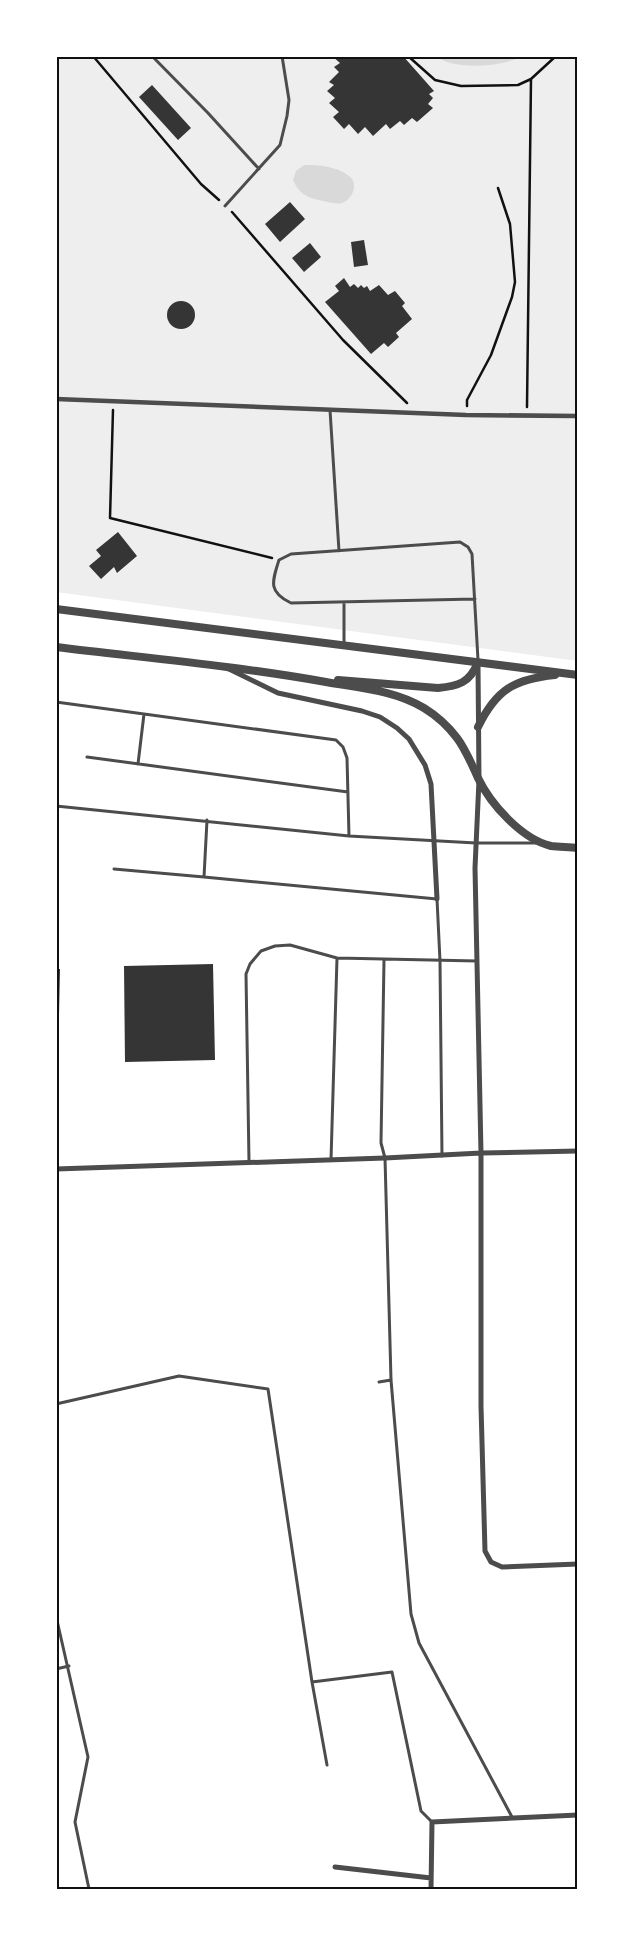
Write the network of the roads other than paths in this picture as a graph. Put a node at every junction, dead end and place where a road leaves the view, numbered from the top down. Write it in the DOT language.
graph roads {
  1 [pos="152,56"];
  2 [pos="282,56"];
  3 [pos="259,169"];
  4 [pos="225,206"];
  5 [pos="56,398"];
  6 [pos="330,410"];
  7 [pos="578,416"];
  8 [pos="339,550"];
  9 [pos="475,599"];
  10 [pos="344,602"];
  11 [pos="56,609"];
  12 [pos="344,646"];
  13 [pos="56,647"];
  14 [pos="478,662"];
  15 [pos="224,667"];
  16 [pos="574,674"];
  17 [pos="287,675"];
  18 [pos="56,702"];
  19 [pos="144,714"];
  20 [pos="478,727"];
  21 [pos="87,757"];
  22 [pos="138,764"];
  23 [pos="479,780"];
  24 [pos="348,792"];
  25 [pos="56,806"];
  26 [pos="207,820"];
  27 [pos="349,836"];
  28 [pos="435,840"];
  29 [pos="476,843"];
  30 [pos="545,843"];
  31 [pos="578,848"];
  32 [pos="114,869"];
  33 [pos="204,877"];
  34 [pos="437,899"];
  35 [pos="337,958"];
  36 [pos="384,960"];
  37 [pos="477,960"];
  38 [pos="440,961"];
  39 [pos="578,1151"];
  40 [pos="481,1152"];
  41 [pos="442,1156"];
  42 [pos="385,1158"];
  43 [pos="331,1160"];
  44 [pos="249,1163"];
  45 [pos="56,1169"];
  46 [pos="391,1380"];
  47 [pos="379,1382"];
  48 [pos="56,1404"];
  49 [pos="578,1564"];
  50 [pos="56,1616"];
  51 [pos="69,1666"];
  52 [pos="56,1669"];
  53 [pos="312,1682"];
  54 [pos="327,1765"];
  55 [pos="578,1815"];
  56 [pos="512,1817"];
  57 [pos="432,1822"];
  58 [pos="335,1867"];
  59 [pos="431,1878"];
  60 [pos="89,1889"];
  61 [pos="431,1889"];
  1 -- 3 [label="lane"];
  2 -- 3 [label="lane"];
  3 -- 4 [label="lane"];
  5 -- 6 [label="street"];
  6 -- 7 [label="street"];
  6 -- 8 [label="lane"];
  8 -- 9 [label="lane"];
  8 -- 10 [label="lane"];
  9 -- 10 [label="lane"];
  9 -- 14 [label="lane"];
  10 -- 12 [label="lane"];
  11 -- 12 [label="street"];
  12 -- 14 [label="street"];
  13 -- 15 [label="street"];
  14 -- 16 [label="street"];
  14 -- 17 [label="street"];
  14 -- 20 [label="street"];
  15 -- 17 [label="street"];
  15 -- 28 [label="street"];
  16 -- 20 [label="street"];
  17 -- 23 [label="street"];
  18 -- 19 [label="lane"];
  19 -- 22 [label="lane"];
  19 -- 24 [label="lane"];
  20 -- 23 [label="street"];
  21 -- 22 [label="lane"];
  22 -- 24 [label="lane"];
  23 -- 29 [label="street"];
  23 -- 30 [label="street"];
  24 -- 27 [label="lane"];
  25 -- 26 [label="lane"];
  26 -- 27 [label="lane"];
  26 -- 33 [label="lane"];
  27 -- 28 [label="lane"];
  28 -- 29 [label="lane"];
  28 -- 34 [label="street"];
  29 -- 30 [label="lane"];
  29 -- 37 [label="street"];
  30 -- 31 [label="street"];
  32 -- 33 [label="lane"];
  33 -- 34 [label="lane"];
  34 -- 38 [label="lane"];
  35 -- 36 [label="lane"];
  35 -- 43 [label="lane"];
  35 -- 44 [label="lane"];
  36 -- 38 [label="lane"];
  36 -- 42 [label="lane"];
  37 -- 38 [label="lane"];
  37 -- 40 [label="street"];
  38 -- 41 [label="lane"];
  39 -- 40 [label="street"];
  40 -- 41 [label="street"];
  40 -- 49 [label="street"];
  41 -- 42 [label="street"];
  42 -- 43 [label="street"];
  42 -- 46 [label="lane"];
  43 -- 44 [label="street"];
  44 -- 45 [label="street"];
  46 -- 47 [label="lane"];
  46 -- 56 [label="lane"];
  48 -- 53 [label="lane"];
  50 -- 51 [label="lane"];
  51 -- 52 [label="lane"];
  51 -- 60 [label="lane"];
  53 -- 54 [label="lane"];
  53 -- 57 [label="lane"];
  55 -- 56 [label="street"];
  56 -- 57 [label="street"];
  57 -- 59 [label="street"];
  58 -- 59 [label="street"];
  59 -- 61 [label="street"];
}
